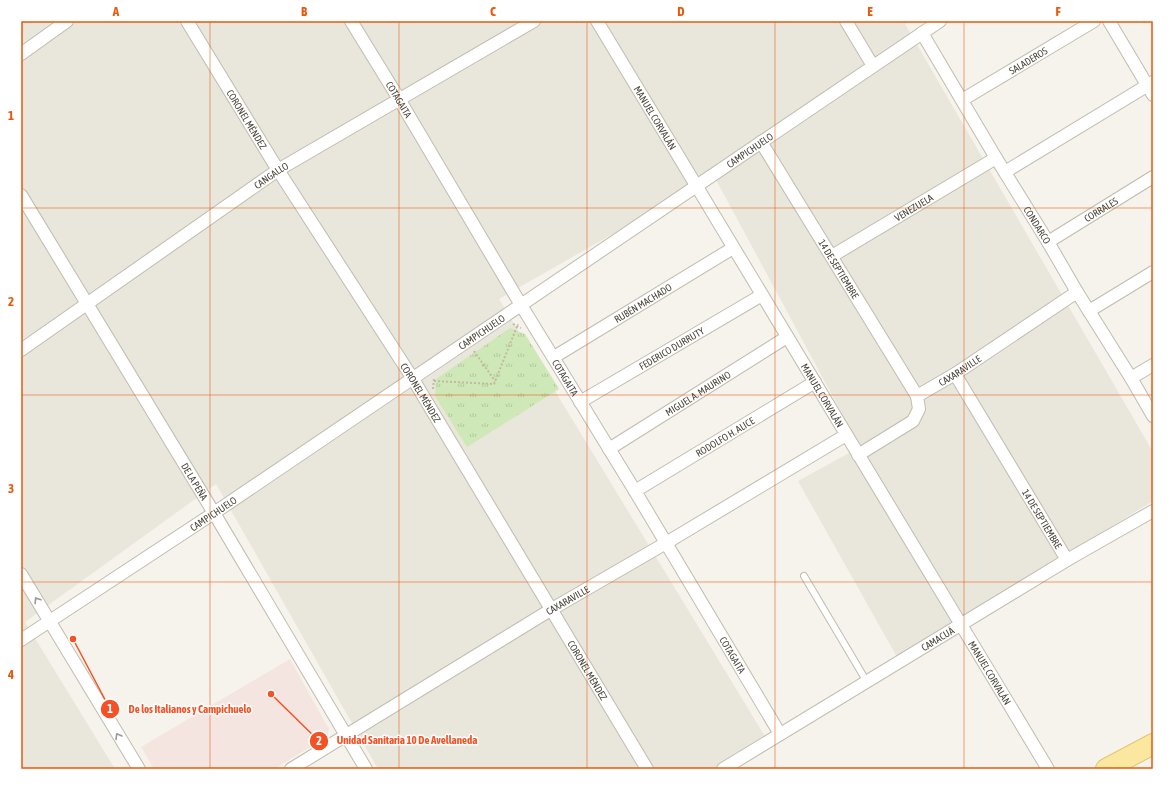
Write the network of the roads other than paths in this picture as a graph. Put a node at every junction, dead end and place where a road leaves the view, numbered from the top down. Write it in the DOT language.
graph roads {
  1 [pos="67,21"];
  2 [pos="187,21"];
  3 [pos="351,21"];
  4 [pos="534,21"];
  5 [pos="597,21"];
  6 [pos="846,21"];
  7 [pos="940,21"];
  8 [pos="1094,21"];
  9 [pos="1109,21"];
  10 [pos="922,33"];
  11 [pos="21,54"];
  12 [pos="873,66"];
  13 [pos="1151,87"];
  14 [pos="399,99"];
  15 [pos="962,100"];
  16 [pos="761,142"];
  17 [pos="996,158"];
  18 [pos="278,170"];
  19 [pos="1005,172"];
  20 [pos="1153,177"];
  21 [pos="697,185"];
  22 [pos="21,195"];
  23 [pos="1048,242"];
  24 [pos="733,248"];
  25 [pos="832,256"];
  26 [pos="1153,272"];
  27 [pos="1077,292"];
  28 [pos="762,295"];
  29 [pos="86,304"];
  30 [pos="521,305"];
  31 [pos="1089,311"];
  32 [pos="787,337"];
  33 [pos="21,350"];
  34 [pos="554,357"];
  35 [pos="1153,365"];
  36 [pos="955,374"];
  37 [pos="1131,378"];
  38 [pos="413,379"];
  39 [pos="815,382"];
  40 [pos="916,396"];
  41 [pos="580,402"];
  42 [pos="1153,416"];
  43 [pos="846,435"];
  44 [pos="609,449"];
  45 [pos="858,455"];
  46 [pos="636,491"];
  47 [pos="1153,511"];
  48 [pos="214,513"];
  49 [pos="666,544"];
  50 [pos="1067,560"];
  51 [pos="21,574"];
  52 [pos="804,576"];
  53 [pos="552,609"];
  54 [pos="50,620"];
  55 [pos="961,625"];
  56 [pos="21,640"];
  57 [pos="867,682"];
  58 [pos="780,734"];
  59 [pos="346,736"];
  60 [pos="1153,744"];
  61 [pos="139,769"];
  62 [pos="291,769"];
  63 [pos="366,769"];
  64 [pos="647,769"];
  65 [pos="723,769"];
  66 [pos="1048,769"];
  67 [pos="1106,769"];
  1 -- 11 [label="street"];
  2 -- 18 [label="street, CORONEL MÉNDEZ"];
  3 -- 14 [label="street, COTAGAITA"];
  4 -- 14 [label="street, CANGALLO"];
  5 -- 21 [label="street, MANUEL CORVALÁN"];
  6 -- 12 [label="street"];
  7 -- 10 [label="street, CAMPICHUELO"];
  8 -- 15 [label="street, SALADEROS"];
  9 -- 13 [label="street"];
  10 -- 12 [label="street, CAMPICHUELO"];
  10 -- 15 [label="street, CONDARCO"];
  12 -- 16 [label="street, CAMPICHUELO"];
  13 -- 19 [label="street"];
  14 -- 18 [label="street, CANGALLO"];
  14 -- 30 [label="street, COTAGAITA"];
  15 -- 17 [label="street, CONDARCO"];
  16 -- 21 [label="street, CAMPICHUELO"];
  16 -- 25 [label="street, 14 DE SEPTIEMBRE"];
  17 -- 19 [label="street, CONDARCO"];
  17 -- 25 [label="street, VENEZUELA"];
  18 -- 29 [label="street, CANGALLO"];
  18 -- 38 [label="street, CORONEL MÉNDEZ"];
  19 -- 23 [label="street, CONDARCO"];
  20 -- 23 [label="street, CORRALES"];
  21 -- 24 [label="street, MANUEL CORVALÁN"];
  21 -- 30 [label="street, CAMPICHUELO"];
  22 -- 29 [label="street, DE LA PEÑA"];
  23 -- 27 [label="street, CONDARCO"];
  24 -- 28 [label="street, MANUEL CORVALÁN"];
  24 -- 34 [label="street, RUBÉN MACHADO"];
  25 -- 40 [label="street, 14 DE SEPTIEMBRE"];
  26 -- 31 [label="street"];
  27 -- 31 [label="street, CONDARCO"];
  27 -- 36 [label="street, CAXARAVILLE"];
  28 -- 32 [label="street, MANUEL CORVALÁN"];
  28 -- 41 [label="street, FEDERICO DURRUTY"];
  29 -- 33 [label="street, CANGALLO"];
  29 -- 48 [label="street, DE LA PEÑA"];
  30 -- 34 [label="street, COTAGAITA"];
  30 -- 38 [label="street, CAMPICHUELO"];
  31 -- 37 [label="street, CONDARCO"];
  32 -- 39 [label="street, MANUEL CORVALÁN"];
  32 -- 44 [label="street, MIGUEL A. MAURINO"];
  34 -- 41 [label="street, COTAGAITA"];
  35 -- 37 [label="street"];
  36 -- 40 [label="street, CAXARAVILLE"];
  36 -- 50 [label="street, 14 DE SEPTIEMBRE"];
  37 -- 42 [label="street, CONDARCO"];
  38 -- 48 [label="street, CAMPICHUELO"];
  38 -- 53 [label="street, CORONEL MÉNDEZ"];
  39 -- 43 [label="street, MANUEL CORVALÁN"];
  39 -- 46 [label="street, RODOLFO H. ALICE"];
  40 -- 45 [label="street"];
  41 -- 44 [label="street, COTAGAITA"];
  43 -- 45 [label="street, MANUEL CORVALÁN"];
  43 -- 49 [label="street, CAXARAVILLE"];
  44 -- 46 [label="street, COTAGAITA"];
  45 -- 55 [label="street, MANUEL CORVALÁN"];
  46 -- 49 [label="street, COTAGAITA"];
  47 -- 50 [label="street, CAMACUÁ"];
  48 -- 54 [label="street, CAMPICHUELO"];
  48 -- 59 [label="street, DE LA PEÑA"];
  49 -- 53 [label="street, CAXARAVILLE"];
  49 -- 58 [label="street, COTAGAITA"];
  50 -- 55 [label="street, CAMACUÁ"];
  54 -- 51 [label="street, one-way"];
  52 -- 57 [label="lane"];
  53 -- 59 [label="street, CAXARAVILLE"];
  53 -- 64 [label="street, CORONEL MÉNDEZ"];
  54 -- 56 [label="street, CAMPICHUELO"];
  61 -- 54 [label="street, one-way"];
  55 -- 57 [label="street, CAMACUÁ"];
  55 -- 66 [label="street, MANUEL CORVALÁN"];
  57 -- 58 [label="street, CAMACUÁ"];
  58 -- 65 [label="street, CAMACUÁ"];
  59 -- 62 [label="street, CAXARAVILLE"];
  59 -- 63 [label="street, DE LA PEÑA"];
  60 -- 67 [label="main road"];
}
